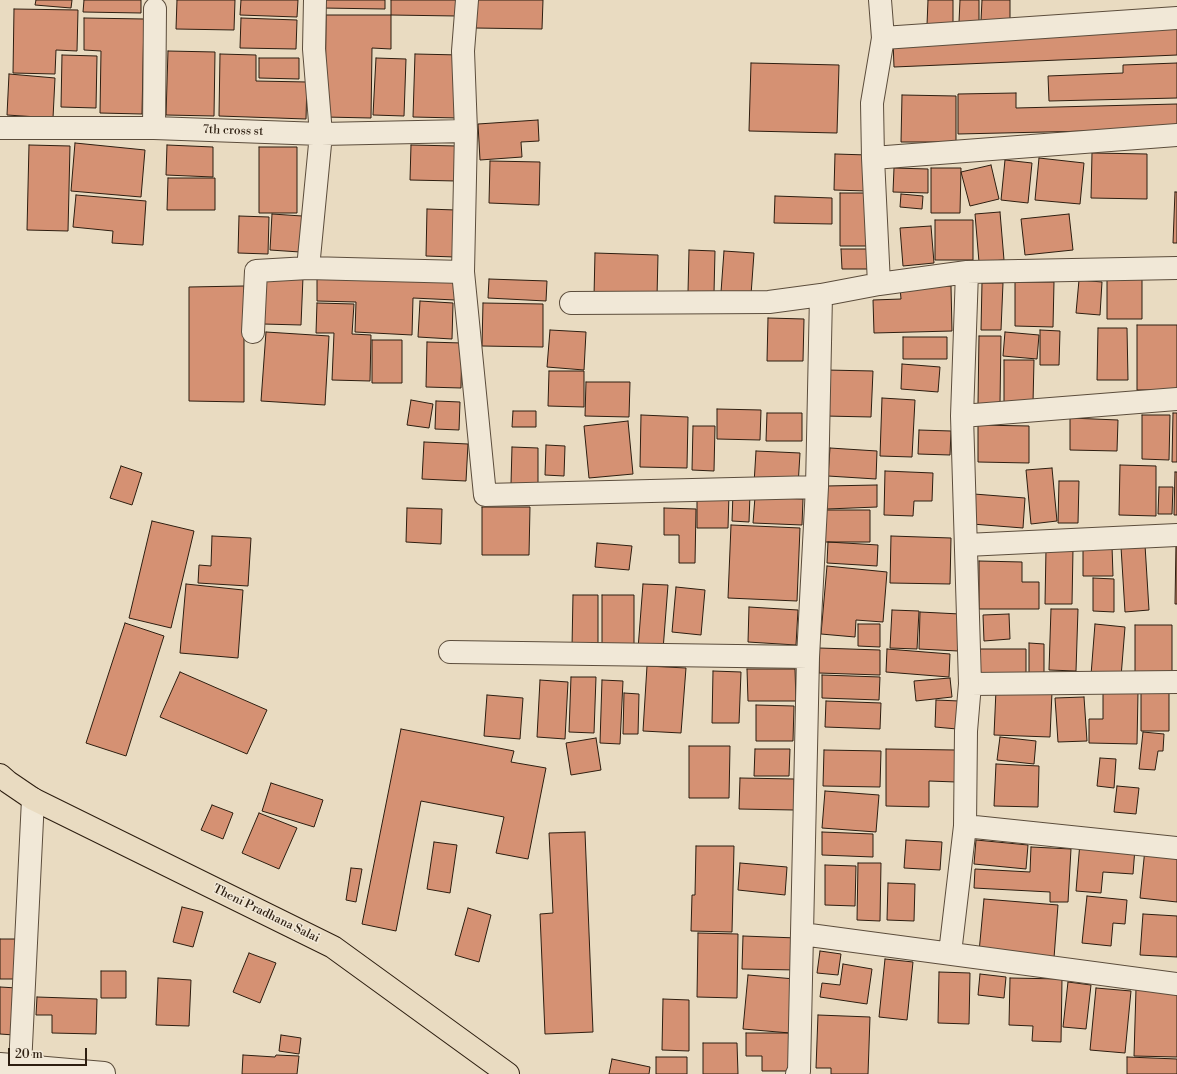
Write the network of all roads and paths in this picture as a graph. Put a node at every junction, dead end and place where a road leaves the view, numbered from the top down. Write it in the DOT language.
graph roads {
  1 [pos="315,0"];
  2 [pos="467,0"];
  3 [pos="880,0"];
  4 [pos="155,9"];
  5 [pos="1177,18"];
  6 [pos="883,38"];
  7 [pos="0,128"];
  8 [pos="154,128"];
  9 [pos="466,131"];
  10 [pos="321,134"];
  11 [pos="1177,135"];
  12 [pos="873,158"];
  13 [pos="308,268"];
  14 [pos="1177,268"];
  15 [pos="463,272"];
  16 [pos="967,272"];
  17 [pos="879,284"];
  18 [pos="821,295"];
  19 [pos="571,303"];
  20 [pos="253,332"];
  21 [pos="1177,399"];
  22 [pos="962,416"];
  23 [pos="817,487"];
  24 [pos="1177,534"];
  25 [pos="966,545"];
  26 [pos="450,652"];
  27 [pos="808,657"];
  28 [pos="1177,682"];
  29 [pos="970,684"];
  30 [pos="4,779"];
  31 [pos="33,799"];
  32 [pos="965,826"];
  33 [pos="1177,848"];
  34 [pos="802,934"];
  35 [pos="950,953"];
  36 [pos="1177,984"];
  37 [pos="10,1065"];
  38 [pos="104,1073"];
  39 [pos="505,1073"];
  40 [pos="797,1074"];
  1 -- 10 [label="street"];
  2 -- 9 [label="street"];
  3 -- 6 [label="street"];
  4 -- 8 [label="street"];
  5 -- 6 [label="street"];
  6 -- 12 [label="street"];
  7 -- 8 [label="street, 7th cross st"];
  8 -- 10 [label="street, 7th cross st"];
  9 -- 10 [label="street, 7th cross st"];
  9 -- 15 [label="street"];
  10 -- 13 [label="street"];
  11 -- 12 [label="street"];
  12 -- 17 [label="street"];
  13 -- 15 [label="street"];
  13 -- 20 [label="street"];
  14 -- 16 [label="street"];
  15 -- 23 [label="street"];
  16 -- 17 [label="street"];
  16 -- 22 [label="street"];
  17 -- 18 [label="street"];
  18 -- 19 [label="street"];
  18 -- 23 [label="street"];
  21 -- 22 [label="street"];
  22 -- 25 [label="street"];
  23 -- 27 [label="street"];
  24 -- 25 [label="street"];
  25 -- 29 [label="street"];
  26 -- 27 [label="street"];
  27 -- 34 [label="street"];
  28 -- 29 [label="street"];
  29 -- 32 [label="street"];
  30 -- 31 [label="main road, Theni Pradhana Salai"];
  31 -- 37 [label="street"];
  31 -- 39 [label="main road, Theni Pradhana Salai"];
  32 -- 33 [label="street"];
  32 -- 35 [label="street"];
  34 -- 35 [label="street"];
  34 -- 40 [label="street"];
  35 -- 36 [label="street"];
  37 -- 38 [label="street"];
}
